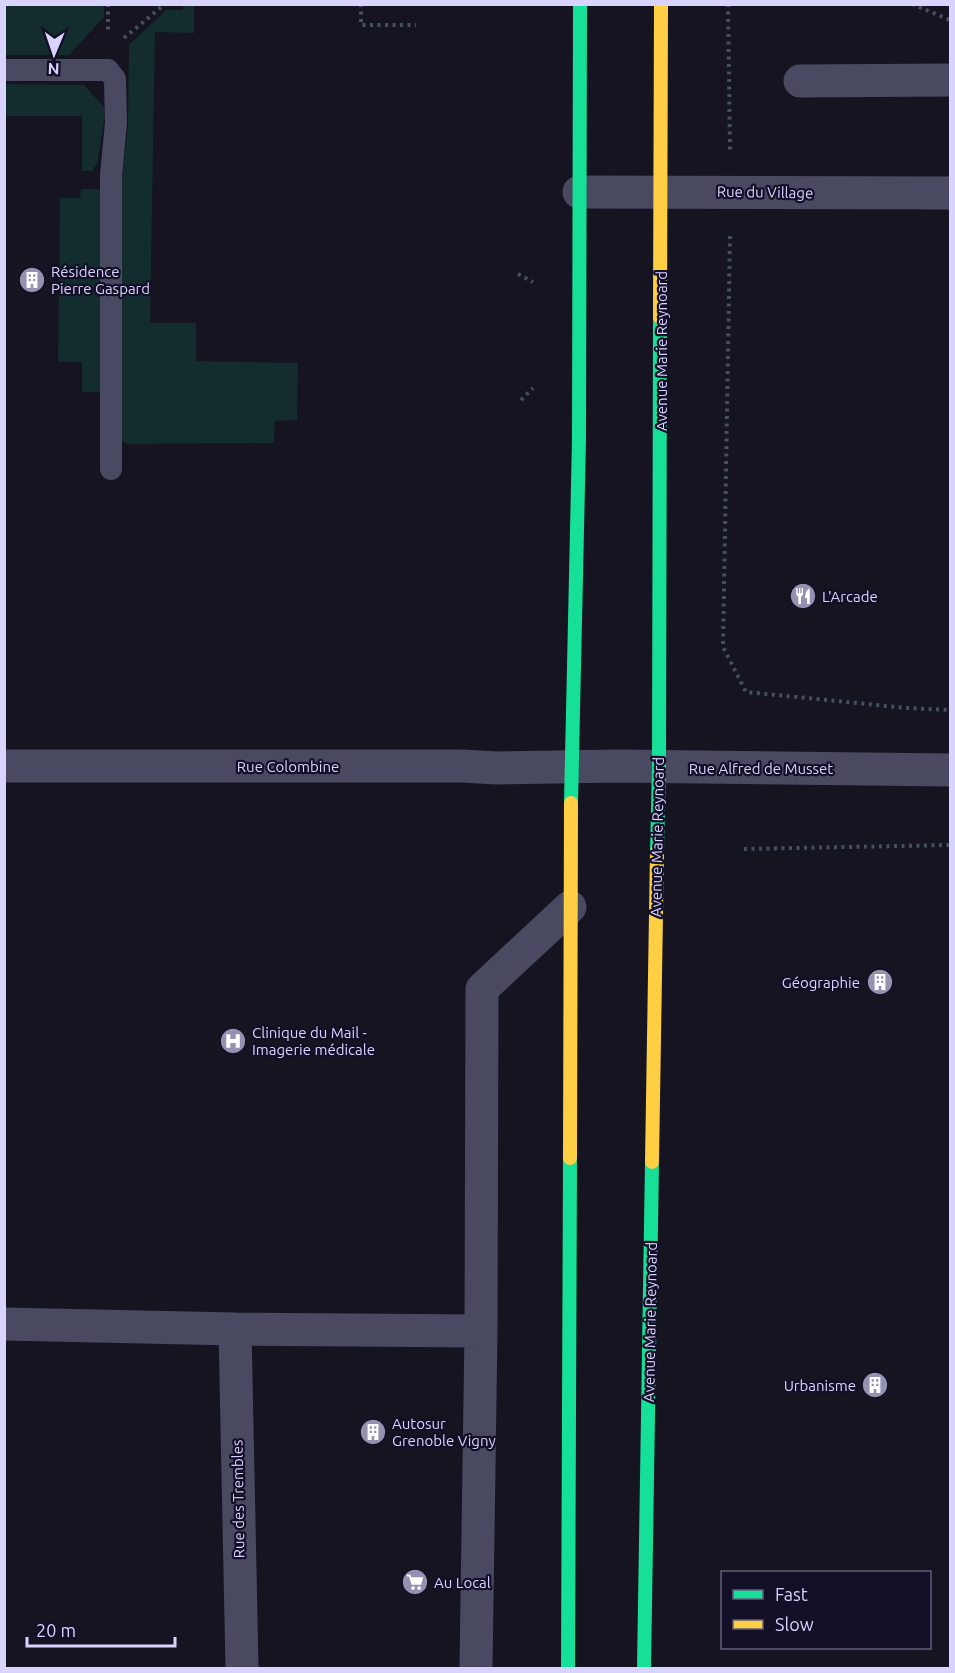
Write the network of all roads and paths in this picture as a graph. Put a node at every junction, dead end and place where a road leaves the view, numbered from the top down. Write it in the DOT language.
graph roads {
  1 [pos="165,4"];
  2 [pos="362,4"];
  3 [pos="580,4"];
  4 [pos="661,4"];
  5 [pos="728,4"];
  6 [pos="912,4"];
  7 [pos="951,20"];
  8 [pos="416,25"];
  9 [pos="116,44"];
  10 [pos="4,70"];
  11 [pos="951,80"];
  12 [pos="800,81"];
  13 [pos="661,191"];
  14 [pos="579,192"];
  15 [pos="730,192"];
  16 [pos="951,193"];
  17 [pos="518,274"];
  18 [pos="533,282"];
  19 [pos="533,388"];
  20 [pos="521,400"];
  21 [pos="111,470"];
  22 [pos="951,710"];
  23 [pos="4,766"];
  24 [pos="571,767"];
  25 [pos="659,767"];
  26 [pos="951,770"];
  27 [pos="951,845"];
  28 [pos="744,849"];
  29 [pos="570,907"];
  30 [pos="4,1324"];
  31 [pos="235,1329"];
  32 [pos="481,1331"];
  33 [pos="242,1668"];
  34 [pos="476,1668"];
  35 [pos="568,1668"];
  36 [pos="644,1668"];
  1 -- 9 [label="path"];
  2 -- 8 [label="path"];
  3 -- 14 [label="main road"];
  4 -- 13 [label="main road, Avenue Marie Reynoard"];
  5 -- 15 [label="path"];
  6 -- 7 [label="path"];
  10 -- 21 [label="lane"];
  11 -- 12 [label="street"];
  13 -- 14 [label="street, Rue du Village"];
  13 -- 15 [label="street, Rue du Village"];
  13 -- 25 [label="main road, Avenue Marie Reynoard"];
  14 -- 24 [label="main road"];
  15 -- 16 [label="street, Rue du Village"];
  15 -- 22 [label="path"];
  17 -- 18 [label="path"];
  19 -- 20 [label="path"];
  23 -- 24 [label="street, Rue Colombine"];
  24 -- 25 [label="street, Rue Alfred de Musset"];
  24 -- 29 [label="main road"];
  25 -- 26 [label="street, Rue Alfred de Musset"];
  25 -- 36 [label="main road, Avenue Marie Reynoard"];
  27 -- 28 [label="path"];
  29 -- 32 [label="street"];
  29 -- 35 [label="main road"];
  30 -- 31 [label="street"];
  31 -- 32 [label="street"];
  31 -- 33 [label="street, Rue des Trembles"];
  32 -- 34 [label="street"];
}
